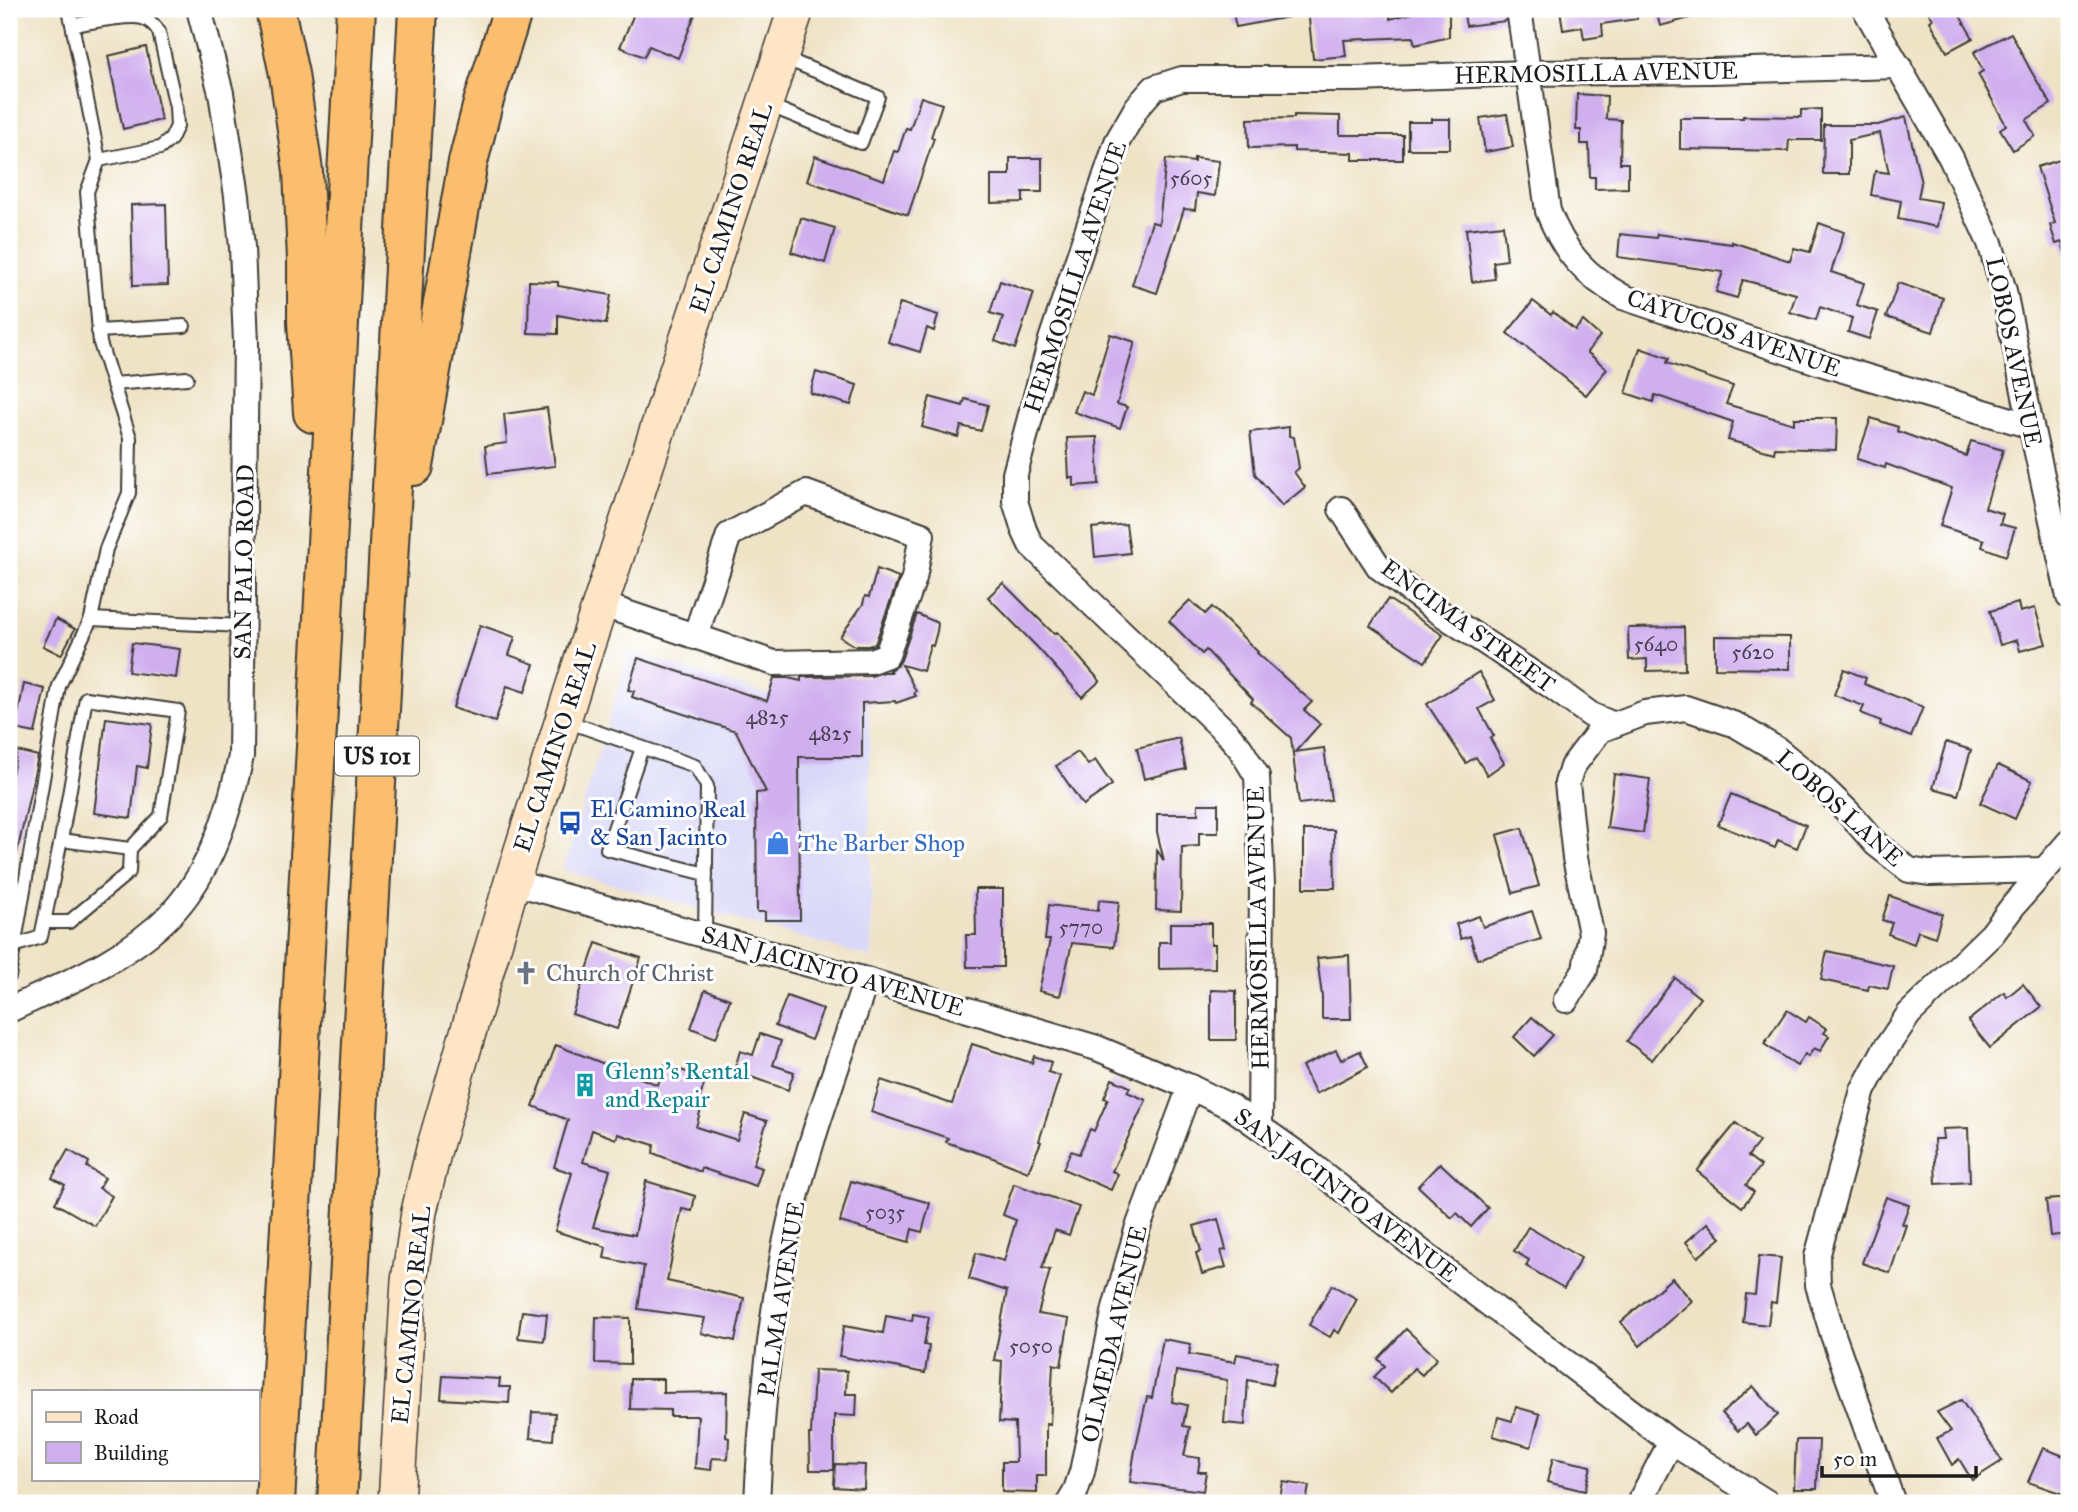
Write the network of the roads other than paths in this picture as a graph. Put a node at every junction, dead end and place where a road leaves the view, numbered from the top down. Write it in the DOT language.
graph roads {
  1 [pos="69,9"];
  2 [pos="199,9"];
  3 [pos="275,9"];
  4 [pos="356,9"];
  5 [pos="418,9"];
  6 [pos="513,9"];
  7 [pos="796,9"];
  8 [pos="1519,9"];
  9 [pos="1865,9"];
  10 [pos="73,25"];
  11 [pos="780,56"];
  12 [pos="1899,66"];
  13 [pos="1528,73"];
  14 [pos="765,104"];
  15 [pos="99,160"];
  16 [pos="184,326"];
  17 [pos="99,331"];
  18 [pos="187,378"];
  19 [pos="113,384"];
  20 [pos="2031,426"];
  21 [pos="1341,509"];
  22 [pos="324,596"];
  23 [pos="2069,597"];
  24 [pos="600,604"];
  25 [pos="91,619"];
  26 [pos="243,626"];
  27 [pos="384,637"];
  28 [pos="695,637"];
  29 [pos="563,720"];
  30 [pos="1612,724"];
  31 [pos="642,748"];
  32 [pos="61,840"];
  33 [pos="130,849"];
  34 [pos="2061,855"];
  35 [pos="706,874"];
  36 [pos="512,882"];
  37 [pos="45,922"];
  38 [pos="705,934"];
  39 [pos="14,946"];
  40 [pos="9,977"];
  41 [pos="866,980"];
  42 [pos="1566,1000"];
  43 [pos="9,1010"];
  44 [pos="1190,1087"];
  45 [pos="1260,1126"];
  46 [pos="1671,1441"];
  47 [pos="275,1503"];
  48 [pos="337,1503"];
  49 [pos="396,1503"];
  50 [pos="757,1503"];
  51 [pos="1069,1503"];
  52 [pos="1639,1503"];
  53 [pos="1768,1503"];
  54 [pos="1893,1503"];
  1 -- 10 [label="lane"];
  2 -- 26 [label="street, SAN PALO ROAD"];
  3 -- 22 [label="highway"];
  4 -- 22 [label="highway, US 101"];
  5 -- 27 [label="highway, US 101"];
  6 -- 27 [label="highway"];
  7 -- 11 [label="main road, EL CAMINO REAL"];
  8 -- 13 [label="street, CAYUCOS AVENUE"];
  9 -- 12 [label="street, LOBOS AVENUE"];
  10 -- 15 [label="lane"];
  10 -- 15 [label="lane"];
  11 -- 14 [label="main road, EL CAMINO REAL"];
  11 -- 14 [label="lane"];
  12 -- 13 [label="street, HERMOSILLA AVENUE"];
  12 -- 20 [label="street, LOBOS AVENUE"];
  13 -- 20 [label="street, CAYUCOS AVENUE"];
  13 -- 45 [label="street, HERMOSILLA AVENUE"];
  14 -- 24 [label="main road, EL CAMINO REAL"];
  15 -- 17 [label="lane"];
  16 -- 17 [label="lane"];
  17 -- 19 [label="lane"];
  18 -- 19 [label="lane"];
  19 -- 25 [label="lane"];
  20 -- 23 [label="street, LOBOS AVENUE"];
  21 -- 30 [label="street, ENCIMA STREET"];
  22 -- 47 [label="highway, US 101"];
  24 -- 28 [label="street"];
  24 -- 29 [label="main road, EL CAMINO REAL"];
  25 -- 26 [label="lane"];
  25 -- 39 [label="lane"];
  26 -- 43 [label="street, SAN PALO ROAD"];
  27 -- 48 [label="highway, US 101"];
  28 -- 28 [label="street"];
  29 -- 31 [label="lane"];
  29 -- 36 [label="main road, EL CAMINO REAL"];
  30 -- 34 [label="street, LOBOS LANE"];
  30 -- 42 [label="street, LOBOS LANE"];
  31 -- 35 [label="lane"];
  31 -- 35 [label="lane"];
  32 -- 33 [label="lane"];
  32 -- 33 [label="lane"];
  32 -- 37 [label="lane"];
  33 -- 37 [label="lane"];
  34 -- 54 [label="street"];
  35 -- 38 [label="lane"];
  36 -- 38 [label="street, SAN JACINTO AVENUE"];
  36 -- 49 [label="main road, EL CAMINO REAL"];
  37 -- 39 [label="lane"];
  38 -- 41 [label="street, SAN JACINTO AVENUE"];
  39 -- 40 [label="lane"];
  41 -- 44 [label="street, SAN JACINTO AVENUE"];
  41 -- 50 [label="street, PALMA AVENUE"];
  44 -- 45 [label="street, SAN JACINTO AVENUE"];
  44 -- 51 [label="street, OLMEDA AVENUE"];
  45 -- 46 [label="street, SAN JACINTO AVENUE"];
  46 -- 52 [label="street"];
  46 -- 53 [label="street, SAN JACINTO AVENUE"];
}
